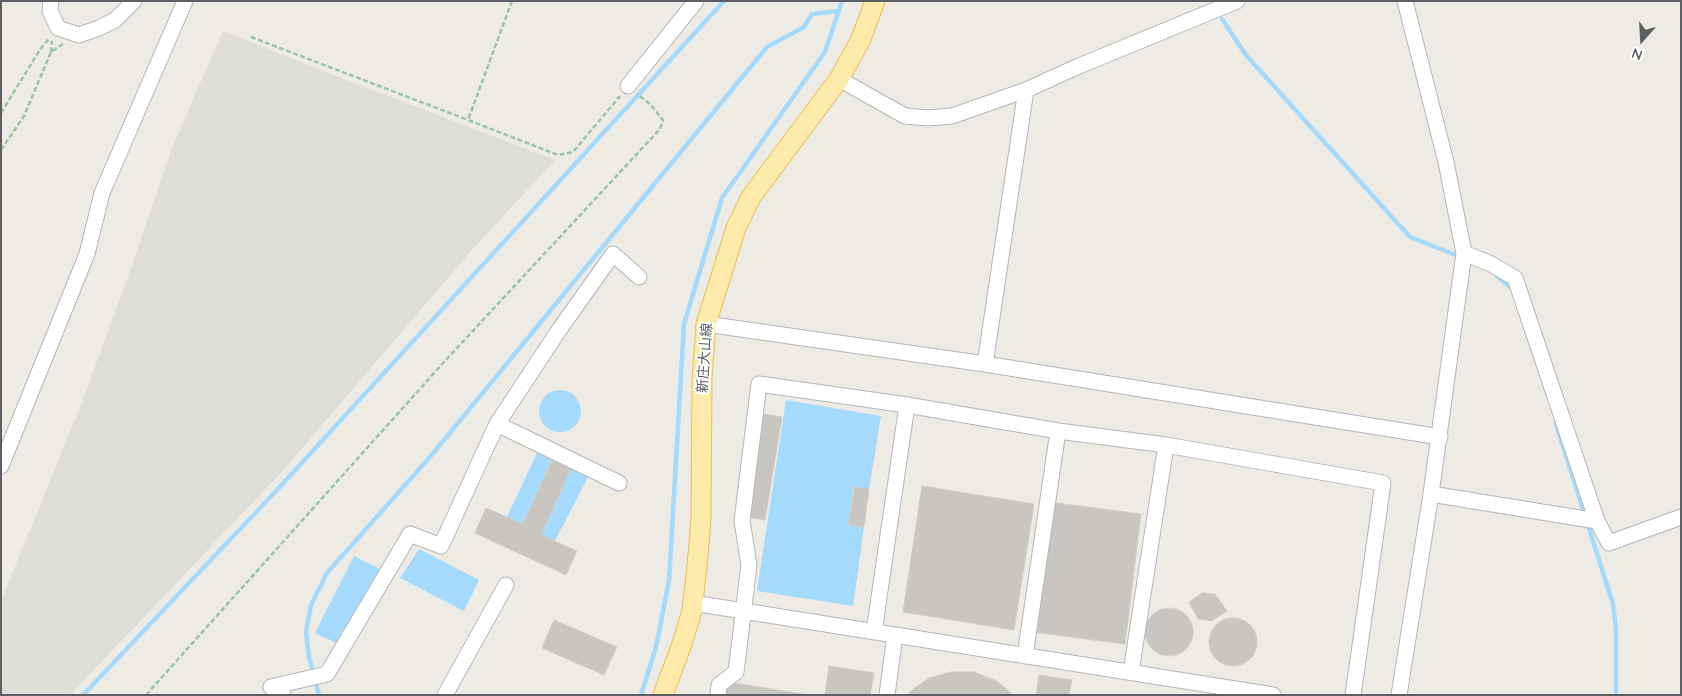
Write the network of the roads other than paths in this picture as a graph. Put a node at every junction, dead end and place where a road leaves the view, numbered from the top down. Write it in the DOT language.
graph roads {
  1 [pos="51,1"];
  2 [pos="134,1"];
  3 [pos="185,1"];
  4 [pos="696,1"];
  5 [pos="875,1"];
  6 [pos="1237,1"];
  7 [pos="1405,1"];
  8 [pos="839,79"];
  9 [pos="628,86"];
  10 [pos="1026,90"];
  11 [pos="1464,253"];
  12 [pos="639,276"];
  13 [pos="706,324"];
  14 [pos="985,364"];
  15 [pos="907,404"];
  16 [pos="497,424"];
  17 [pos="1058,431"];
  18 [pos="1440,437"];
  19 [pos="1166,445"];
  20 [pos="1,466"];
  21 [pos="619,483"];
  22 [pos="1431,494"];
  23 [pos="1681,518"];
  24 [pos="1595,521"];
  25 [pos="506,585"];
  26 [pos="693,603"];
  27 [pos="743,611"];
  28 [pos="874,632"];
  29 [pos="895,635"];
  30 [pos="1025,656"];
  31 [pos="1131,672"];
  32 [pos="1218,690"];
  33 [pos="283,695"];
  34 [pos="445,695"];
  35 [pos="663,695"];
  36 [pos="718,695"];
  37 [pos="887,695"];
  38 [pos="1273,695"];
  39 [pos="1353,695"];
  40 [pos="1399,695"];
  1 -- 2 [label="street"];
  3 -- 20 [label="street"];
  4 -- 9 [label="street"];
  5 -- 8 [label="main road, 新庄大山線"];
  6 -- 10 [label="street"];
  7 -- 11 [label="street"];
  8 -- 10 [label="street"];
  8 -- 13 [label="main road, 新庄大山線"];
  10 -- 14 [label="street"];
  11 -- 18 [label="street"];
  11 -- 24 [label="street"];
  12 -- 16 [label="street"];
  13 -- 14 [label="street"];
  13 -- 26 [label="main road, 新庄大山線"];
  14 -- 18 [label="street"];
  15 -- 17 [label="street"];
  15 -- 27 [label="street"];
  15 -- 28 [label="street"];
  16 -- 21 [label="street"];
  16 -- 33 [label="street"];
  17 -- 19 [label="street"];
  17 -- 30 [label="street"];
  18 -- 22 [label="street"];
  19 -- 31 [label="street"];
  19 -- 39 [label="street"];
  22 -- 24 [label="street"];
  22 -- 40 [label="street"];
  23 -- 24 [label="street"];
  25 -- 34 [label="street"];
  26 -- 27 [label="street"];
  26 -- 35 [label="main road, 新庄大山線"];
  27 -- 28 [label="street"];
  27 -- 36 [label="street"];
  28 -- 29 [label="street"];
  29 -- 30 [label="street"];
  29 -- 37 [label="street"];
  30 -- 31 [label="street"];
  31 -- 32 [label="street"];
  32 -- 38 [label="street"];
}
